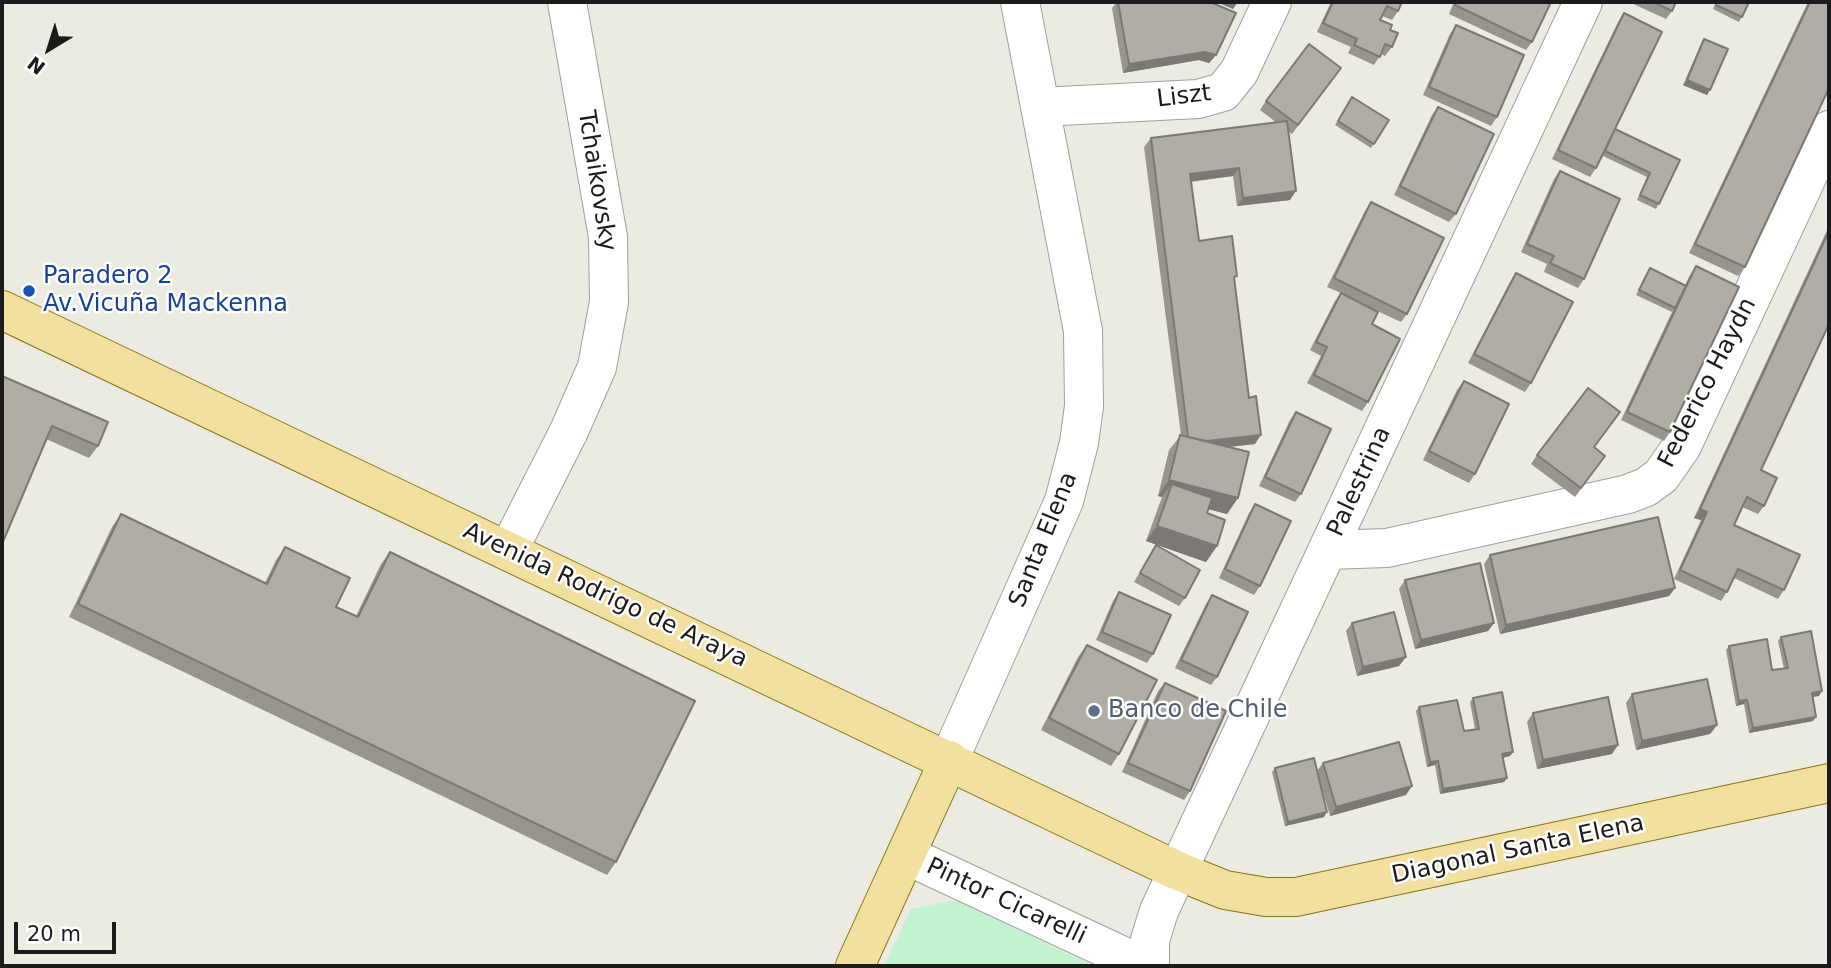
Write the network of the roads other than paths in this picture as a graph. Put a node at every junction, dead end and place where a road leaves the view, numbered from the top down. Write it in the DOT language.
graph roads {
  1 [pos="567,2"];
  2 [pos="1020,2"];
  3 [pos="1272,2"];
  4 [pos="1583,2"];
  5 [pos="1040,107"];
  6 [pos="1829,130"];
  7 [pos="2,310"];
  8 [pos="1328,550"];
  9 [pos="508,551"];
  10 [pos="949,760"];
  11 [pos="1829,783"];
  12 [pos="906,855"];
  13 [pos="1192,878"];
  14 [pos="855,966"];
  15 [pos="1144,966"];
  16 [pos="1150,966"];
  1 -- 9 [label="street, Tchaikovsky"];
  2 -- 5 [label="street, Santa Elena"];
  3 -- 5 [label="street, Liszt"];
  4 -- 8 [label="street, Palestrina"];
  5 -- 10 [label="street, Santa Elena"];
  6 -- 8 [label="street, Federico Haydn"];
  7 -- 9 [label="main road, Avenida Rodrigo de Araya"];
  8 -- 13 [label="street, Palestrina"];
  9 -- 10 [label="main road, Avenida Rodrigo de Araya"];
  10 -- 12 [label="main road, Santa Elena"];
  10 -- 13 [label="main road, Avenida Rodrigo de Araya"];
  11 -- 13 [label="main road, Diagonal Santa Elena"];
  12 -- 14 [label="main road, Santa Elena"];
  12 -- 15 [label="street, Pintor Cicarelli"];
  13 -- 16 [label="street, Palestrina"];
}
